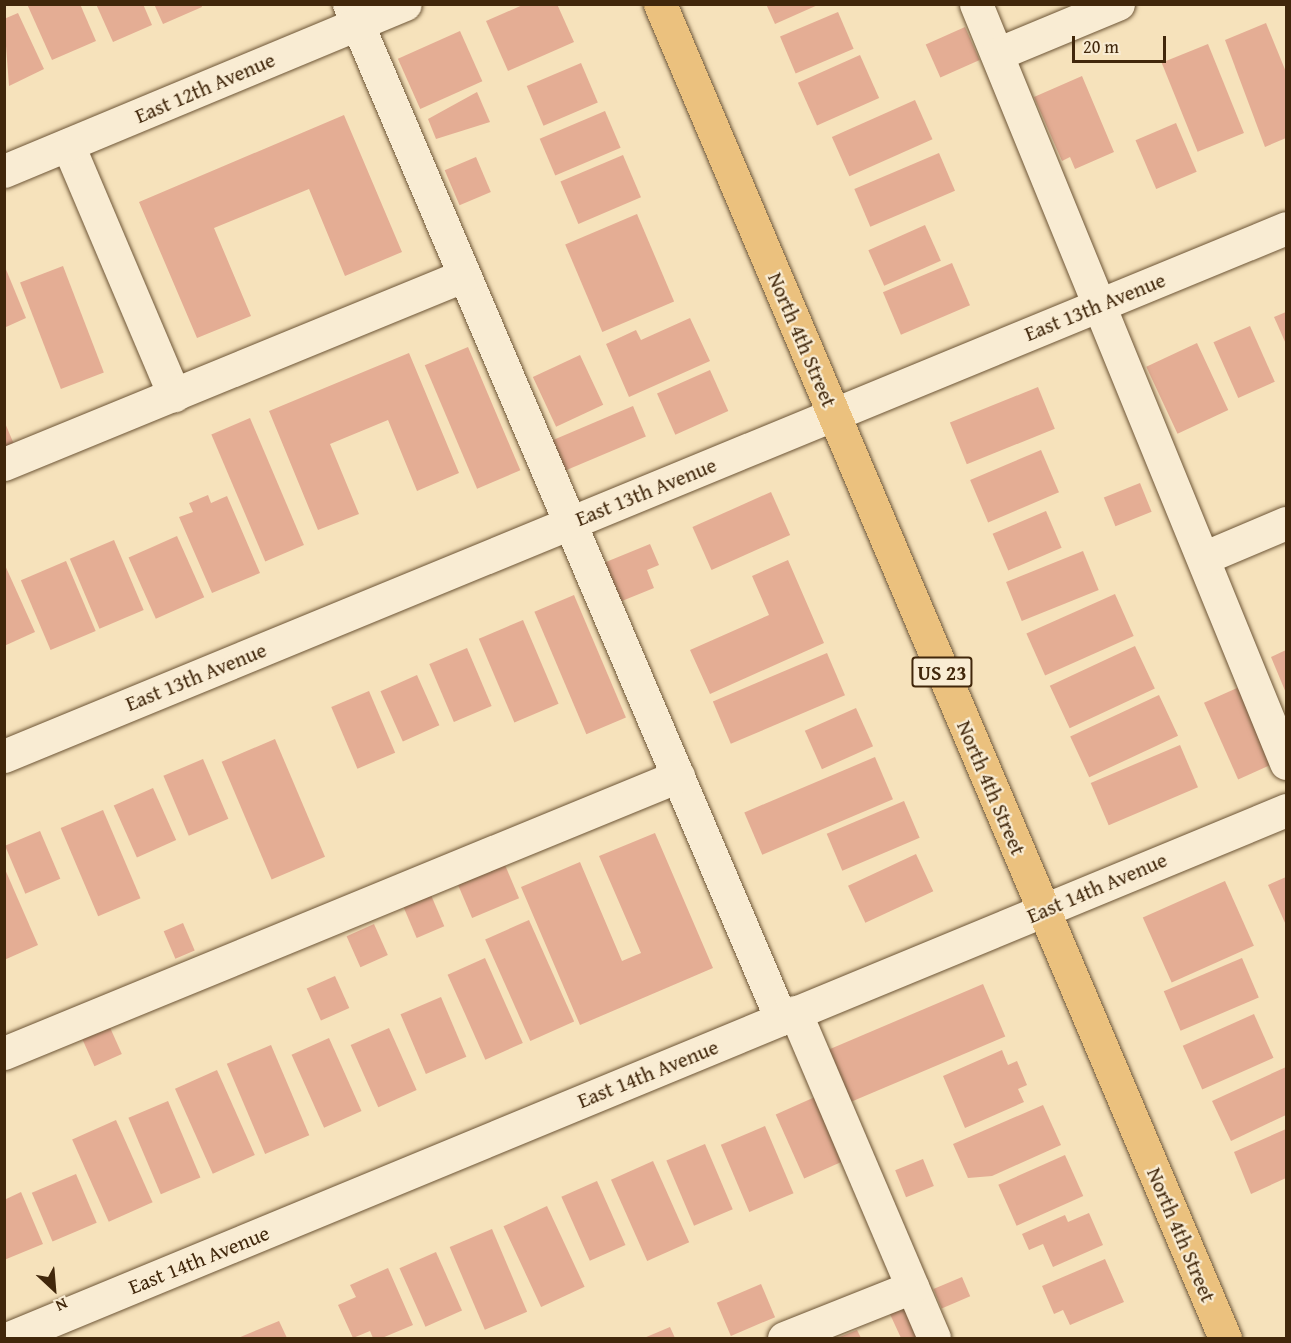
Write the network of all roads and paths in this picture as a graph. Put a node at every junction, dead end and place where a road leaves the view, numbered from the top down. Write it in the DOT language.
graph roads {
  1 [pos="405,4"];
  2 [pos="660,4"];
  3 [pos="976,4"];
  4 [pos="1118,4"];
  5 [pos="354,14"];
  6 [pos="997,54"];
  7 [pos="68,145"];
  8 [pos="4,171"];
  9 [pos="1287,228"];
  10 [pos="464,275"];
  11 [pos="1099,305"];
  12 [pos="174,395"];
  13 [pos="833,415"];
  14 [pos="4,464"];
  15 [pos="1287,523"];
  16 [pos="570,524"];
  17 [pos="1203,558"];
  18 [pos="4,756"];
  19 [pos="1287,763"];
  20 [pos="678,776"];
  21 [pos="1287,810"];
  22 [pos="1043,910"];
  23 [pos="788,1016"];
  24 [pos="4,1053"];
  25 [pos="912,1287"];
  26 [pos="9,1338"];
  27 [pos="784,1338"];
  28 [pos="934,1338"];
  29 [pos="1225,1338"];
  1 -- 5 [label="street, East 12th Avenue"];
  2 -- 13 [label="main road, North 4th Street / US 23"];
  3 -- 6 [label="street"];
  4 -- 6 [label="street"];
  5 -- 7 [label="street, East 12th Avenue"];
  5 -- 10 [label="street"];
  6 -- 11 [label="street"];
  7 -- 8 [label="street, East 12th Avenue"];
  7 -- 12 [label="street"];
  9 -- 11 [label="street, East 13th Avenue"];
  10 -- 12 [label="street"];
  10 -- 16 [label="street"];
  11 -- 13 [label="street, East 13th Avenue"];
  11 -- 17 [label="street"];
  12 -- 14 [label="street"];
  13 -- 16 [label="street, East 13th Avenue"];
  13 -- 22 [label="main road, North 4th Street / US 23"];
  15 -- 17 [label="street"];
  16 -- 18 [label="street, East 13th Avenue"];
  16 -- 20 [label="street"];
  17 -- 19 [label="street"];
  20 -- 23 [label="street"];
  20 -- 24 [label="street"];
  21 -- 22 [label="street, East 14th Avenue"];
  22 -- 23 [label="street, East 14th Avenue"];
  22 -- 29 [label="main road, North 4th Street / US 23"];
  23 -- 25 [label="street"];
  23 -- 26 [label="street, East 14th Avenue"];
  25 -- 27 [label="street"];
  25 -- 28 [label="street"];
}
